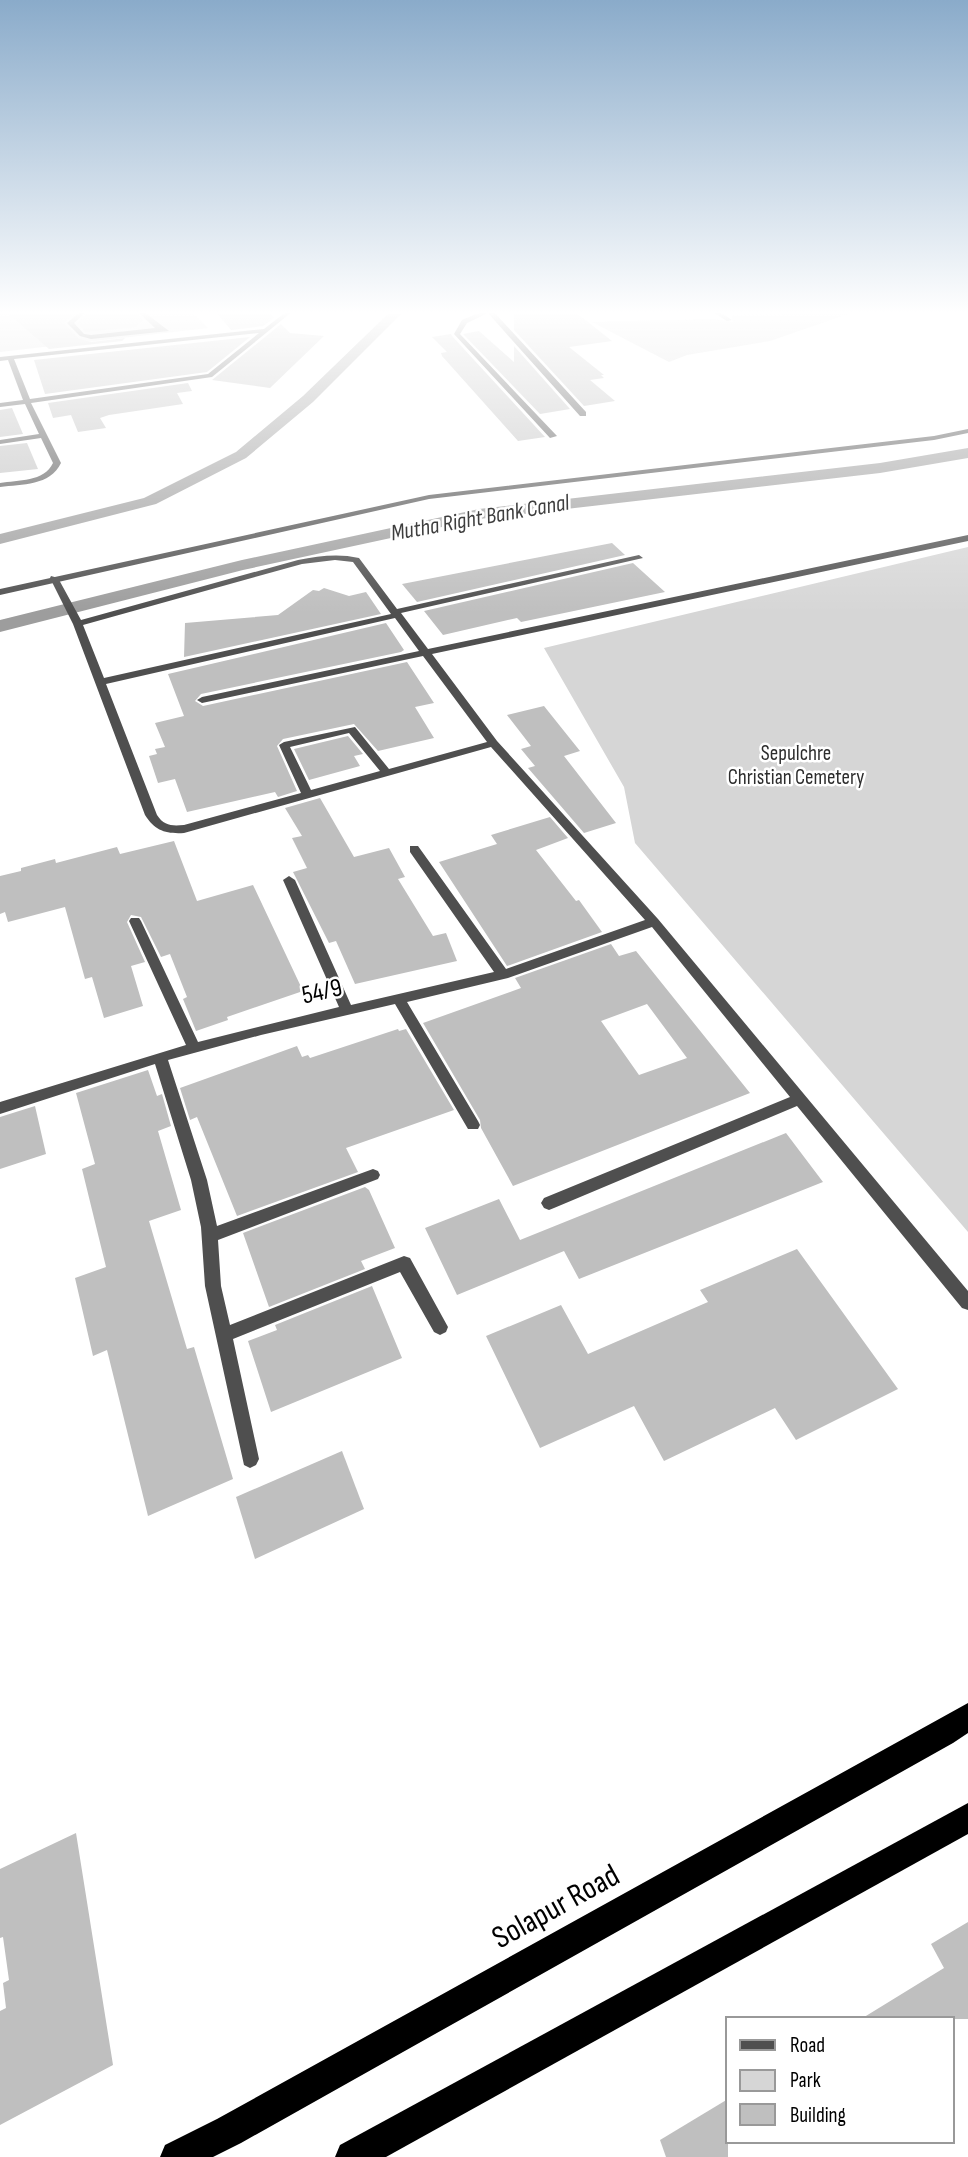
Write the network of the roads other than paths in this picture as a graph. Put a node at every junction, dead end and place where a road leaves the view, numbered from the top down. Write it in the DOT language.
graph roads {
  1 [pos="32,412"];
  2 [pos="530,412"];
  3 [pos="581,412"];
  4 [pos="583,414"];
  5 [pos="968,430"];
  6 [pos="44,435"];
  7 [pos="553,436"];
  8 [pos="0,442"];
  9 [pos="0,485"];
  10 [pos="968,538"];
  11 [pos="639,558"];
  12 [pos="54,578"];
  13 [pos="0,592"];
  14 [pos="396,613"];
  15 [pos="76,621"];
  16 [pos="424,653"];
  17 [pos="100,682"];
  18 [pos="202,700"];
  19 [pos="493,743"];
  20 [pos="387,773"];
  21 [pos="308,795"];
  22 [pos="414,849"];
  23 [pos="289,880"];
  24 [pos="135,921"];
  25 [pos="654,922"];
  26 [pos="503,975"];
  27 [pos="399,999"];
  28 [pos="347,1010"];
  29 [pos="194,1048"];
  30 [pos="160,1057"];
  31 [pos="800,1099"];
  32 [pos="0,1108"];
  33 [pos="473,1125"];
  34 [pos="373,1175"];
  35 [pos="549,1203"];
  36 [pos="209,1236"];
  37 [pos="968,1303"];
  38 [pos="440,1327"];
  39 [pos="224,1335"];
  40 [pos="250,1459"];
  41 [pos="968,1717"];
  42 [pos="968,1818"];
  43 [pos="177,2157"];
  44 [pos="352,2157"];
  1 -- 6 [label="street"];
  2 -- 7 [label="street"];
  3 -- 4 [label="street"];
  5 -- 12 [label="street"];
  6 -- 8 [label="street"];
  6 -- 9 [label="street"];
  10 -- 16 [label="street"];
  11 -- 14 [label="street"];
  12 -- 13 [label="street"];
  12 -- 15 [label="street"];
  14 -- 15 [label="street"];
  14 -- 16 [label="street"];
  14 -- 17 [label="street"];
  15 -- 17 [label="street"];
  16 -- 18 [label="street"];
  16 -- 19 [label="street"];
  17 -- 21 [label="street"];
  19 -- 20 [label="street"];
  19 -- 25 [label="street"];
  20 -- 21 [label="street"];
  20 -- 21 [label="street"];
  22 -- 26 [label="street"];
  23 -- 28 [label="street"];
  24 -- 29 [label="street"];
  25 -- 26 [label="street, 54/9"];
  25 -- 31 [label="street"];
  26 -- 27 [label="street, 54/9"];
  27 -- 28 [label="street, 54/9"];
  27 -- 33 [label="street"];
  28 -- 29 [label="street, 54/9"];
  29 -- 30 [label="street, 54/9"];
  30 -- 32 [label="street, 54/9"];
  30 -- 36 [label="street"];
  31 -- 35 [label="street"];
  31 -- 37 [label="street"];
  34 -- 36 [label="street"];
  36 -- 39 [label="street"];
  38 -- 39 [label="street"];
  39 -- 40 [label="street"];
  41 -- 43 [label="highway, Solapur Road"];
  42 -- 44 [label="highway"];
}
